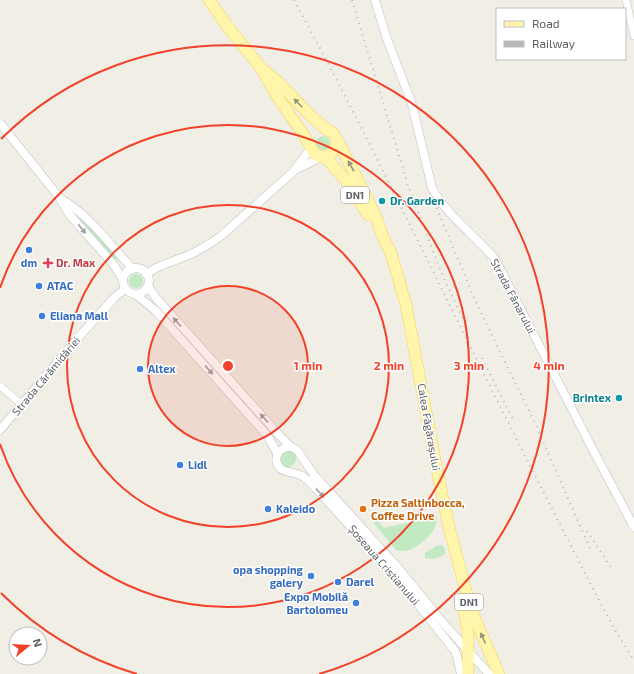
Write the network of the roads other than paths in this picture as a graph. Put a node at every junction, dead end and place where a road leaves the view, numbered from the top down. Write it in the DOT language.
graph roads {
  1 [pos="209,0"];
  2 [pos="375,0"];
  3 [pos="626,0"];
  4 [pos="634,36"];
  5 [pos="261,68"];
  6 [pos="0,123"];
  7 [pos="326,129"];
  8 [pos="337,141"];
  9 [pos="310,146"];
  10 [pos="323,157"];
  11 [pos="293,172"];
  12 [pos="59,197"];
  13 [pos="382,235"];
  14 [pos="133,269"];
  15 [pos="146,274"];
  16 [pos="123,280"];
  17 [pos="148,286"];
  18 [pos="125,289"];
  19 [pos="135,294"];
  20 [pos="0,386"];
  21 [pos="22,404"];
  22 [pos="0,430"];
  23 [pos="291,446"];
  24 [pos="277,453"];
  25 [pos="301,456"];
  26 [pos="289,471"];
  27 [pos="449,527"];
  28 [pos="634,527"];
  29 [pos="469,652"];
  30 [pos="461,674"];
  31 [pos="468,674"];
  32 [pos="489,674"];
  33 [pos="499,674"];
  1 -- 5 [label="main road, Calea Făgărașului / DN1"];
  2 -- 28 [label="street, Strada Fânarului"];
  3 -- 4 [label="street"];
  7 -- 5 [label="main road, Calea Făgărașului / DN1, one-way"];
  5 -- 9 [label="main road, Calea Făgărașului / DN1"];
  6 -- 12 [label="street"];
  7 -- 8 [label="main road, Calea Făgărașului / DN1"];
  7 -- 9 [label="main road"];
  8 -- 10 [label="main road"];
  13 -- 8 [label="main road, Calea Făgărașului / DN1, one-way"];
  9 -- 10 [label="main road, Calea Făgărașului / DN1"];
  9 -- 11 [label="street"];
  10 -- 11 [label="street"];
  10 -- 13 [label="main road, Calea Făgărașului / DN1"];
  11 -- 15 [label="street"];
  12 -- 14 [label="street"];
  12 -- 16 [label="street, one-way"];
  13 -- 27 [label="main road, Calea Făgărașului / DN1"];
  14 -- 15 [label="street"];
  14 -- 16 [label="street"];
  15 -- 17 [label="street"];
  16 -- 18 [label="street"];
  17 -- 19 [label="street"];
  23 -- 17 [label="street, Șoseaua Cristianului, one-way"];
  18 -- 19 [label="street"];
  18 -- 21 [label="street, Strada Cărămidăriei"];
  19 -- 24 [label="street, Șoseaua Cristianului, one-way"];
  20 -- 21 [label="street"];
  21 -- 22 [label="street, Strada Cărămidăriei"];
  23 -- 24 [label="street"];
  23 -- 25 [label="street, Șoseaua Cristianului"];
  24 -- 26 [label="street, Șoseaua Cristianului"];
  25 -- 26 [label="street"];
  25 -- 29 [label="street, Șoseaua Cristianului"];
  26 -- 30 [label="street, Șoseaua Cristianului, one-way"];
  27 -- 29 [label="main road, Calea Făgărașului / DN1"];
  33 -- 27 [label="main road, Calea Făgărașului / DN1, one-way"];
  29 -- 31 [label="main road, DN1"];
  29 -- 32 [label="street, Șoseaua Cristianului"];
}
